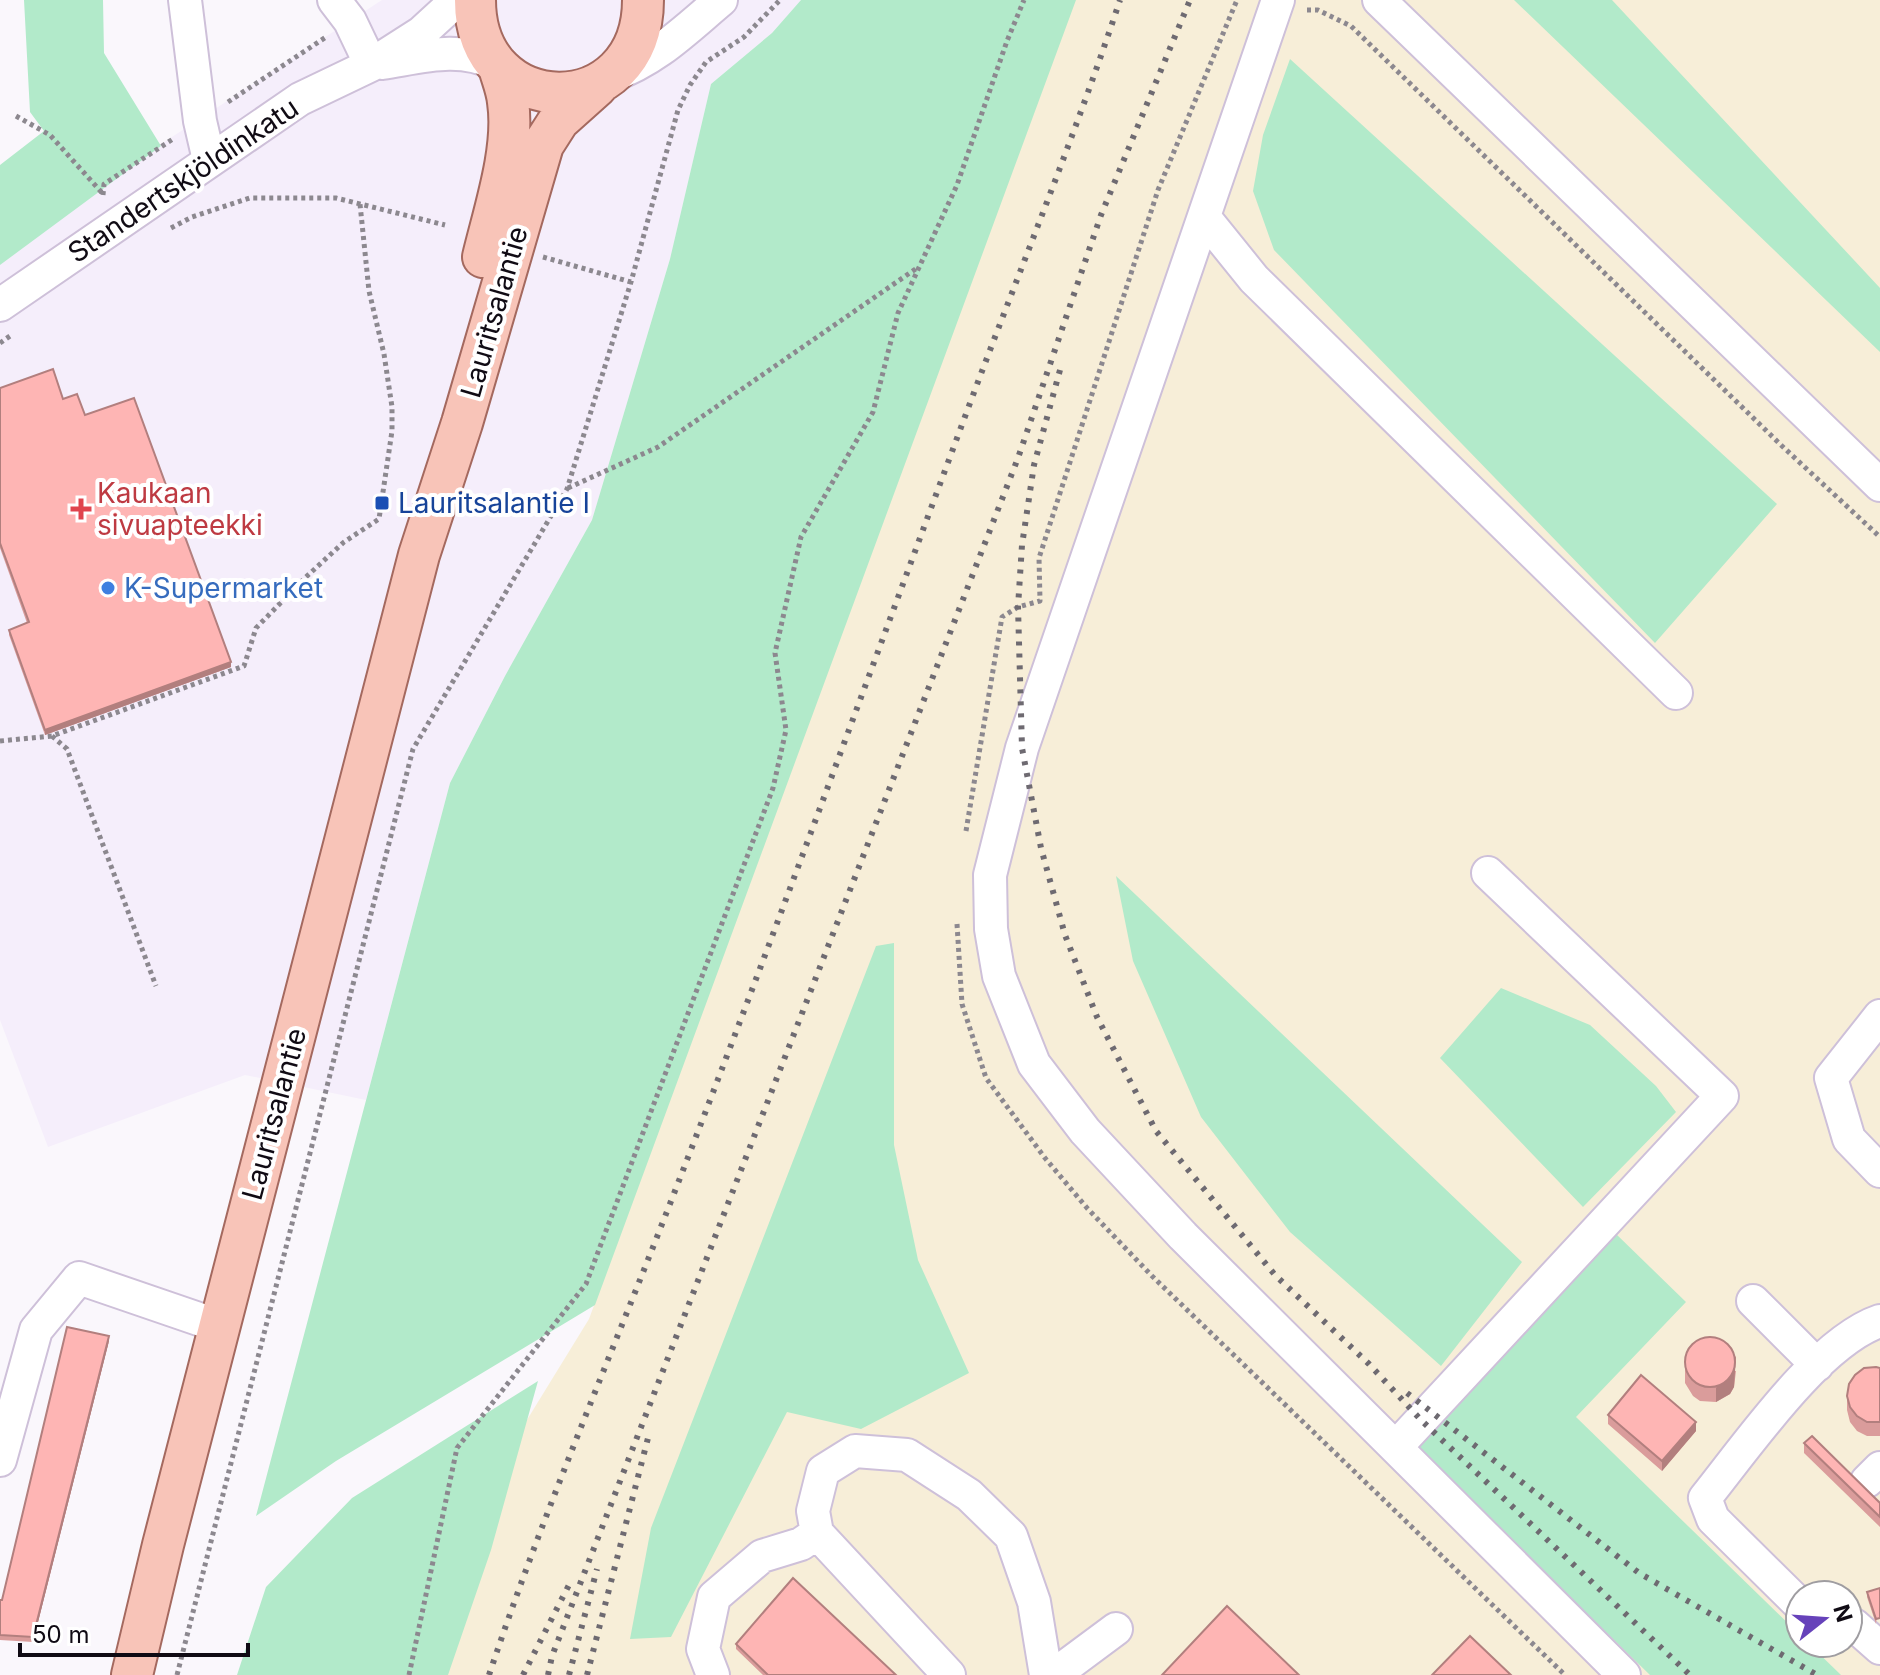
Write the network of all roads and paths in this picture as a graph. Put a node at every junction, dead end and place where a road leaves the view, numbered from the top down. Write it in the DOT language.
graph roads {
  1 [pos="185,0"];
  2 [pos="334,0"];
  3 [pos="457,0"];
  4 [pos="475,0"];
  5 [pos="643,0"];
  6 [pos="721,0"];
  7 [pos="780,0"];
  8 [pos="1024,0"];
  9 [pos="1237,0"];
  10 [pos="1379,0"];
  11 [pos="1276,5"];
  12 [pos="1227,19"];
  13 [pos="371,65"];
  14 [pos="498,68"];
  15 [pos="604,81"];
  16 [pos="16,116"];
  17 [pos="209,160"];
  18 [pos="103,195"];
  19 [pos="360,204"];
  20 [pos="1204,217"];
  21 [pos="445,225"];
  22 [pos="165,232"];
  23 [pos="538,255"];
  24 [pos="920,266"];
  25 [pos="631,282"];
  26 [pos="6,320"];
  27 [pos="0,343"];
  28 [pos="1880,485"];
  29 [pos="567,489"];
  30 [pos="1880,537"];
  31 [pos="419,555"];
  32 [pos="1676,693"];
  33 [pos="52,736"];
  34 [pos="0,741"];
  35 [pos="964,841"];
  36 [pos="1488,873"];
  37 [pos="957,919"];
  38 [pos="156,986"];
  39 [pos="1880,1016"];
  40 [pos="1880,1171"];
  41 [pos="1753,1301"];
  42 [pos="1880,1321"];
  43 [pos="219,1326"];
  44 [pos="1817,1365"];
  45 [pos="1396,1447"];
  46 [pos="0,1460"];
  47 [pos="817,1533"];
  48 [pos="1784,1589"];
  49 [pos="1116,1629"];
  50 [pos="1864,1634"];
  51 [pos="1880,1648"];
  52 [pos="132,1675"];
  53 [pos="177,1675"];
  54 [pos="409,1675"];
  55 [pos="713,1675"];
  56 [pos="949,1675"];
  57 [pos="1046,1675"];
  58 [pos="1054,1675"];
  59 [pos="1565,1675"];
  60 [pos="1624,1675"];
  1 -- 17 [label="street"];
  2 -- 13 [label="street"];
  3 -- 13 [label="street, Standertskjöldinkatu"];
  4 -- 14 [label="main road, Lauritsalantie"];
  5 -- 15 [label="main road, Lauritsalantie"];
  6 -- 15 [label="street"];
  7 -- 25 [label="path"];
  8 -- 24 [label="path"];
  9 -- 12 [label="path"];
  10 -- 28 [label="street"];
  11 -- 12 [label="path"];
  11 -- 20 [label="street"];
  11 -- 30 [label="path"];
  12 -- 35 [label="path"];
  13 -- 14 [label="street, Standertskjöldinkatu"];
  13 -- 17 [label="street, Standertskjöldinkatu"];
  14 -- 15 [label="main road"];
  14 -- 31 [label="main road, Lauritsalantie"];
  15 -- 31 [label="main road, Lauritsalantie"];
  16 -- 18 [label="path"];
  17 -- 26 [label="street, Standertskjöldinkatu"];
  19 -- 21 [label="path"];
  19 -- 22 [label="path"];
  19 -- 33 [label="path"];
  20 -- 32 [label="street"];
  20 -- 45 [label="street"];
  23 -- 25 [label="path"];
  24 -- 29 [label="path"];
  24 -- 54 [label="path"];
  25 -- 29 [label="path"];
  26 -- 27 [label="path"];
  29 -- 53 [label="path"];
  31 -- 43 [label="main road, Lauritsalantie"];
  33 -- 34 [label="path"];
  33 -- 38 [label="path"];
  36 -- 45 [label="street"];
  37 -- 59 [label="path"];
  39 -- 40 [label="street"];
  41 -- 44 [label="street"];
  42 -- 44 [label="street"];
  43 -- 46 [label="street"];
  43 -- 52 [label="main road, Lauritsalantie"];
  44 -- 48 [label="street"];
  45 -- 60 [label="street"];
  47 -- 55 [label="street"];
  47 -- 56 [label="street"];
  47 -- 57 [label="street"];
  49 -- 58 [label="street"];
  50 -- 51 [label="street"];
}
